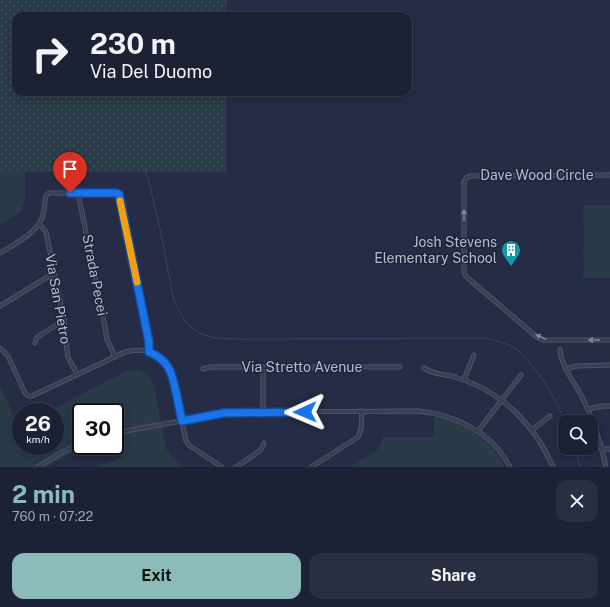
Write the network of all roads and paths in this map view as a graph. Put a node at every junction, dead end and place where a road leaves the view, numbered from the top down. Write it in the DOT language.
graph roads {
  1 [pos="610,175"];
  2 [pos="78,193"];
  3 [pos="39,224"];
  4 [pos="0,253"];
  5 [pos="54,273"];
  6 [pos="0,306"];
  7 [pos="64,320"];
  8 [pos="610,340"];
  9 [pos="35,344"];
  10 [pos="0,348"];
  11 [pos="560,349"];
  12 [pos="149,352"];
  13 [pos="474,355"];
  14 [pos="114,357"];
  15 [pos="610,365"];
  16 [pos="263,367"];
  17 [pos="400,367"];
  18 [pos="203,368"];
  19 [pos="424,368"];
  20 [pos="566,369"];
  21 [pos="76,374"];
  22 [pos="521,375"];
  23 [pos="464,380"];
  24 [pos="501,400"];
  25 [pos="610,406"];
  26 [pos="588,409"];
  27 [pos="362,411"];
  28 [pos="263,412"];
  29 [pos="550,416"];
  30 [pos="182,421"];
  31 [pos="532,430"];
  32 [pos="124,431"];
  33 [pos="478,431"];
  34 [pos="264,443"];
  35 [pos="72,448"];
  36 [pos="602,449"];
  37 [pos="610,449"];
  38 [pos="38,467"];
  39 [pos="222,467"];
  40 [pos="236,467"];
  41 [pos="311,467"];
  42 [pos="510,467"];
  43 [pos="553,467"];
  44 [pos="606,467"];
  8 -- 1 [label="street, Dave Wood Circle, one-way"];
  2 -- 3 [label="street"];
  2 -- 12 [label="street"];
  2 -- 14 [label="street, Strada Pecei"];
  3 -- 4 [label="street"];
  3 -- 5 [label="street, Via San Pietro"];
  5 -- 6 [label="street"];
  5 -- 7 [label="street, Via San Pietro"];
  7 -- 9 [label="street"];
  7 -- 21 [label="street, Via San Pietro"];
  10 -- 21 [label="street"];
  11 -- 20 [label="street"];
  12 -- 14 [label="street"];
  12 -- 30 [label="street"];
  13 -- 23 [label="street"];
  14 -- 21 [label="street"];
  15 -- 20 [label="street"];
  16 -- 17 [label="street, Via Stretto Avenue"];
  16 -- 18 [label="street, Via Stretto Avenue"];
  16 -- 28 [label="street"];
  19 -- 23 [label="street"];
  20 -- 26 [label="street"];
  22 -- 24 [label="street"];
  23 -- 24 [label="street"];
  24 -- 31 [label="street"];
  24 -- 33 [label="street"];
  25 -- 26 [label="street"];
  26 -- 36 [label="street"];
  27 -- 28 [label="street"];
  27 -- 33 [label="street"];
  27 -- 41 [label="street"];
  28 -- 30 [label="street"];
  29 -- 31 [label="street"];
  30 -- 32 [label="street"];
  30 -- 39 [label="street"];
  31 -- 43 [label="street"];
  33 -- 42 [label="street"];
  34 -- 40 [label="street"];
  35 -- 38 [label="street"];
  36 -- 37 [label="street"];
  36 -- 44 [label="street"];
}
